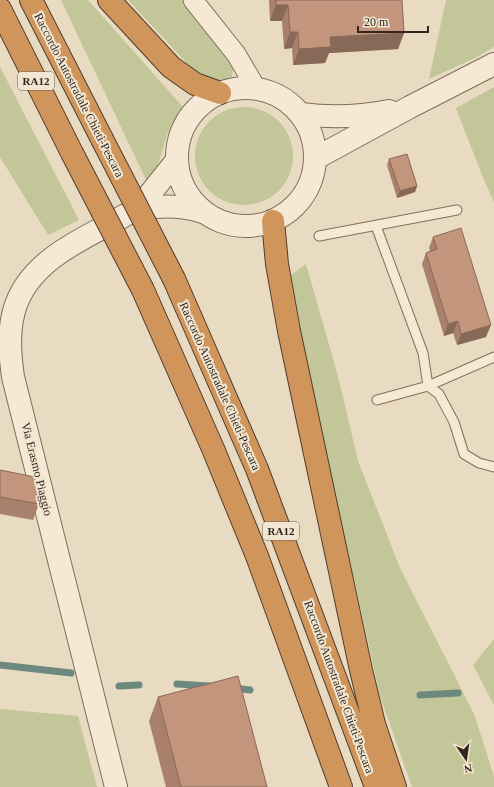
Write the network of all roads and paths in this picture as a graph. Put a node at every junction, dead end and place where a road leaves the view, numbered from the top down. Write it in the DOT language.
graph roads {
  1 [pos="31,0"];
  2 [pos="109,0"];
  3 [pos="193,0"];
  4 [pos="0,9"];
  5 [pos="494,64"];
  6 [pos="256,88"];
  7 [pos="220,93"];
  8 [pos="410,107"];
  9 [pos="301,114"];
  10 [pos="316,158"];
  11 [pos="177,160"];
  12 [pos="138,209"];
  13 [pos="456,210"];
  14 [pos="203,212"];
  15 [pos="273,221"];
  16 [pos="376,226"];
  17 [pos="319,236"];
  18 [pos="494,357"];
  19 [pos="428,386"];
  20 [pos="377,400"];
  21 [pos="494,467"];
  22 [pos="116,787"];
  23 [pos="341,787"];
  24 [pos="376,787"];
  25 [pos="395,787"];
  1 -- 24 [label="highway, Raccordo Autostradale Chieti-Pescara / RA12, bridge"];
  2 -- 7 [label="highway"];
  3 -- 6 [label="street"];
  4 -- 23 [label="highway, RA12, bridge"];
  5 -- 8 [label="street"];
  6 -- 7 [label="street"];
  6 -- 9 [label="street"];
  7 -- 11 [label="street"];
  8 -- 9 [label="street"];
  8 -- 10 [label="street"];
  9 -- 10 [label="street"];
  10 -- 15 [label="street"];
  11 -- 12 [label="street, Via Erasmo Piaggio"];
  11 -- 14 [label="street"];
  12 -- 14 [label="street, Via Erasmo Piaggio"];
  12 -- 22 [label="street, Via Erasmo Piaggio"];
  13 -- 16 [label="lane"];
  14 -- 15 [label="street"];
  15 -- 25 [label="highway"];
  16 -- 17 [label="lane"];
  16 -- 19 [label="lane"];
  18 -- 19 [label="lane"];
  19 -- 20 [label="lane"];
  19 -- 21 [label="lane"];
}
